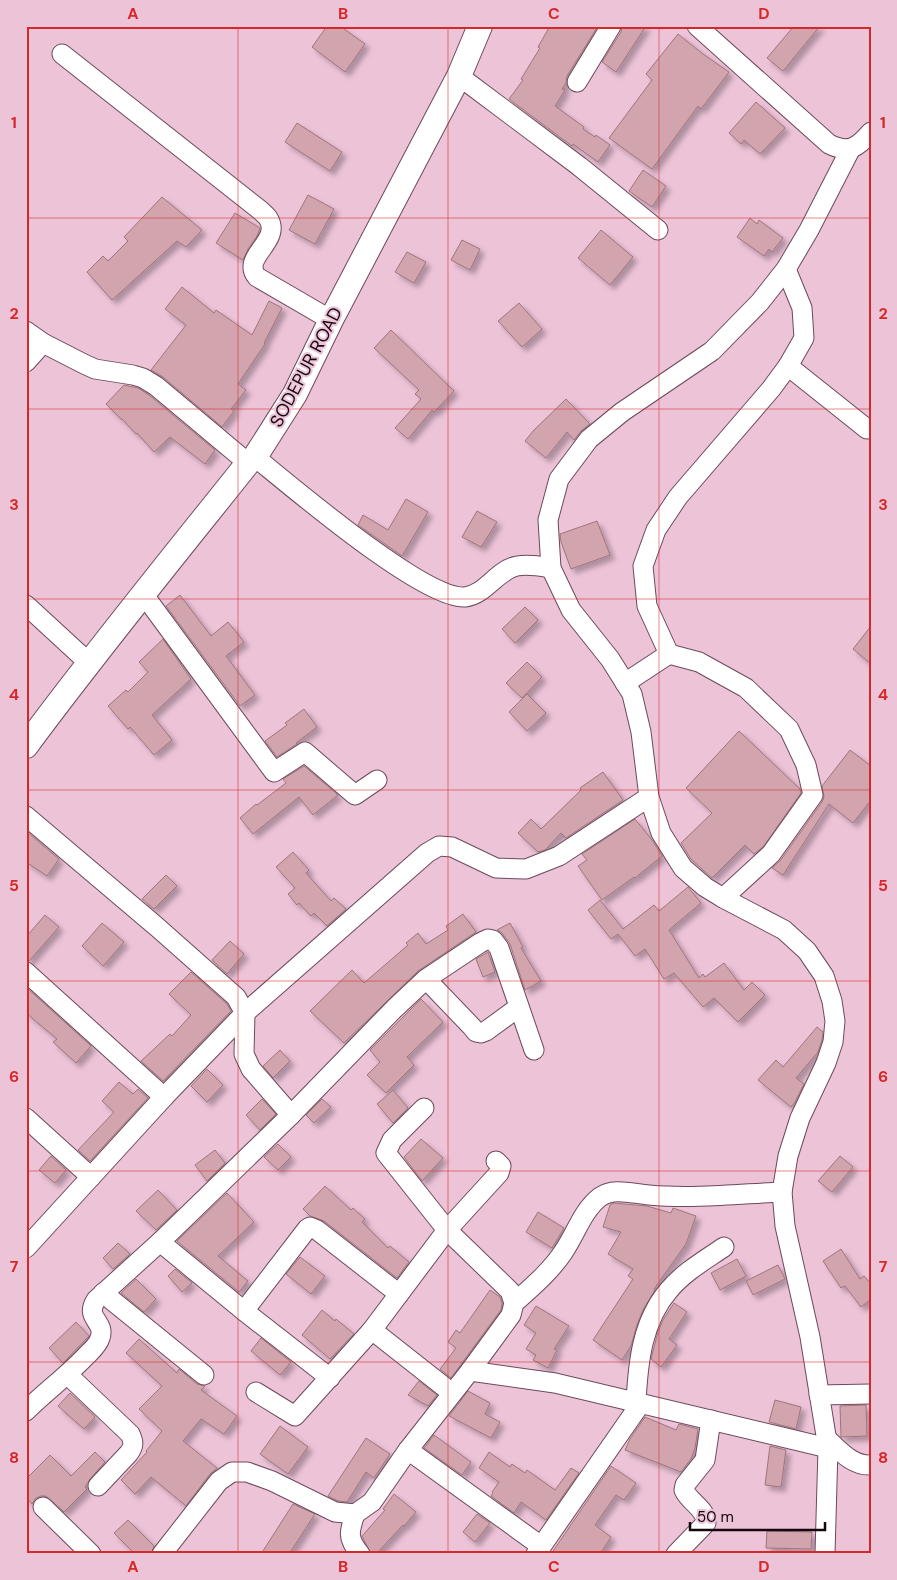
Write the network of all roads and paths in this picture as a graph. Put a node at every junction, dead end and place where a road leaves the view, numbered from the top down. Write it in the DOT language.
graph roads {
  1 [pos="480,26"];
  2 [pos="611,26"];
  3 [pos="697,26"];
  4 [pos="62,54"];
  5 [pos="459,76"];
  6 [pos="577,82"];
  7 [pos="871,132"];
  8 [pos="850,150"];
  9 [pos="658,230"];
  10 [pos="786,269"];
  11 [pos="331,320"];
  12 [pos="26,331"];
  13 [pos="43,343"];
  14 [pos="26,362"];
  15 [pos="788,366"];
  16 [pos="867,429"];
  17 [pos="251,460"];
  18 [pos="550,568"];
  19 [pos="144,594"];
  20 [pos="26,605"];
  21 [pos="669,654"];
  22 [pos="89,664"];
  23 [pos="625,683"];
  24 [pos="26,746"];
  25 [pos="377,780"];
  26 [pos="649,797"];
  27 [pos="26,816"];
  28 [pos="723,898"];
  29 [pos="26,972"];
  30 [pos="426,980"];
  31 [pos="519,1007"];
  32 [pos="245,1013"];
  33 [pos="534,1050"];
  34 [pos="164,1097"];
  35 [pos="424,1108"];
  36 [pos="291,1116"];
  37 [pos="26,1118"];
  38 [pos="496,1161"];
  39 [pos="91,1177"];
  40 [pos="782,1192"];
  41 [pos="447,1230"];
  42 [pos="160,1242"];
  43 [pos="724,1247"];
  44 [pos="26,1248"];
  45 [pos="104,1293"];
  46 [pos="399,1294"];
  47 [pos="514,1303"];
  48 [pos="244,1311"];
  49 [pos="372,1330"];
  50 [pos="470,1371"];
  51 [pos="68,1375"];
  52 [pos="204,1375"];
  53 [pos="330,1378"];
  54 [pos="256,1392"];
  55 [pos="452,1393"];
  56 [pos="871,1394"];
  57 [pos="820,1396"];
  58 [pos="638,1403"];
  59 [pos="26,1411"];
  60 [pos="711,1420"];
  61 [pos="827,1443"];
  62 [pos="408,1450"];
  63 [pos="871,1465"];
  64 [pos="98,1486"];
  65 [pos="43,1507"];
  66 [pos="355,1514"];
  67 [pos="539,1550"];
  68 [pos="91,1554"];
  69 [pos="162,1554"];
  70 [pos="360,1554"];
  71 [pos="676,1554"];
  72 [pos="825,1554"];
  1 -- 5 [label="main road, SODEPUR ROAD"];
  2 -- 6 [label="street"];
  3 -- 8 [label="street"];
  4 -- 11 [label="street"];
  5 -- 9 [label="street"];
  5 -- 11 [label="main road, SODEPUR ROAD"];
  7 -- 8 [label="street"];
  8 -- 10 [label="street"];
  10 -- 15 [label="street"];
  10 -- 18 [label="street"];
  11 -- 17 [label="main road, SODEPUR ROAD"];
  12 -- 13 [label="street"];
  13 -- 14 [label="street"];
  13 -- 17 [label="street"];
  15 -- 16 [label="street"];
  15 -- 21 [label="street"];
  17 -- 18 [label="street"];
  17 -- 19 [label="main road, SODEPUR ROAD"];
  18 -- 23 [label="street"];
  19 -- 22 [label="main road, SODEPUR ROAD"];
  19 -- 25 [label="street"];
  20 -- 22 [label="street"];
  21 -- 23 [label="street"];
  21 -- 28 [label="street"];
  22 -- 24 [label="main road, SODEPUR ROAD"];
  23 -- 26 [label="street"];
  26 -- 28 [label="street"];
  26 -- 32 [label="street"];
  27 -- 32 [label="street"];
  28 -- 40 [label="street"];
  29 -- 34 [label="street"];
  30 -- 31 [label="street"];
  30 -- 31 [label="street"];
  30 -- 36 [label="street"];
  31 -- 33 [label="street"];
  32 -- 34 [label="street"];
  32 -- 36 [label="street"];
  34 -- 39 [label="street"];
  35 -- 41 [label="street"];
  36 -- 42 [label="street"];
  37 -- 39 [label="street"];
  38 -- 41 [label="street"];
  39 -- 44 [label="street"];
  40 -- 47 [label="street"];
  40 -- 57 [label="street"];
  41 -- 46 [label="street"];
  41 -- 47 [label="street"];
  42 -- 45 [label="street"];
  42 -- 48 [label="street"];
  43 -- 58 [label="street"];
  45 -- 51 [label="street"];
  45 -- 52 [label="street"];
  46 -- 48 [label="street"];
  46 -- 49 [label="street"];
  47 -- 50 [label="street"];
  48 -- 53 [label="street"];
  49 -- 53 [label="street"];
  49 -- 55 [label="street"];
  50 -- 55 [label="street"];
  50 -- 58 [label="street"];
  51 -- 59 [label="street"];
  51 -- 64 [label="street"];
  53 -- 54 [label="street"];
  55 -- 62 [label="street"];
  56 -- 57 [label="street"];
  57 -- 61 [label="street"];
  58 -- 60 [label="street"];
  58 -- 67 [label="street"];
  60 -- 61 [label="street"];
  60 -- 71 [label="street"];
  61 -- 63 [label="street"];
  61 -- 72 [label="street"];
  62 -- 66 [label="street"];
  62 -- 67 [label="street"];
  65 -- 68 [label="street"];
  66 -- 69 [label="street"];
  66 -- 70 [label="street"];
}
